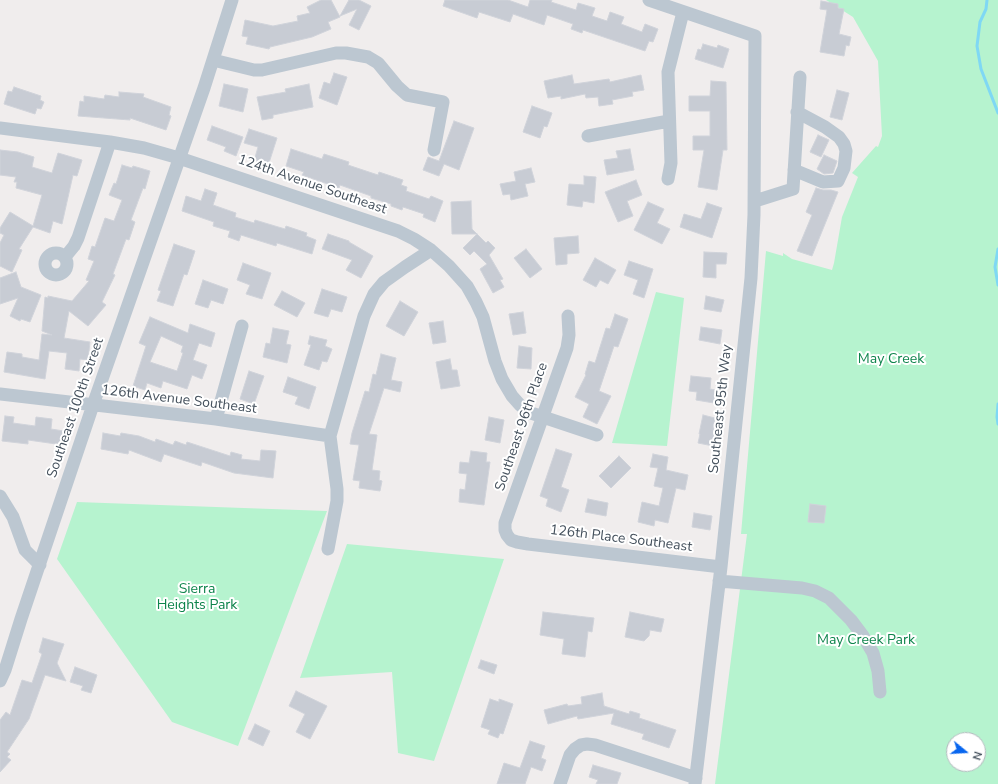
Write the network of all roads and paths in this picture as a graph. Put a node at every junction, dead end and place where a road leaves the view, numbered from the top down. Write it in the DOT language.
graph roads {
  1 [pos="232,0"];
  2 [pos="649,0"];
  3 [pos="683,12"];
  4 [pos="213,60"];
  5 [pos="800,77"];
  6 [pos="798,112"];
  7 [pos="669,121"];
  8 [pos="0,128"];
  9 [pos="588,136"];
  10 [pos="110,142"];
  11 [pos="434,150"];
  12 [pos="179,158"];
  13 [pos="794,170"];
  14 [pos="668,179"];
  15 [pos="754,201"];
  16 [pos="431,250"];
  17 [pos="65,257"];
  18 [pos="568,316"];
  19 [pos="242,326"];
  20 [pos="0,394"];
  21 [pos="93,405"];
  22 [pos="543,417"];
  23 [pos="216,419"];
  24 [pos="597,435"];
  25 [pos="330,436"];
  26 [pos="0,496"];
  27 [pos="517,542"];
  28 [pos="328,549"];
  29 [pos="40,565"];
  30 [pos="721,567"];
  31 [pos="719,581"];
  32 [pos="2,673"];
  33 [pos="880,692"];
  34 [pos="696,781"];
  35 [pos="560,784"];
  1 -- 4 [label="street, Southeast 100th Street"];
  2 -- 3 [label="street"];
  3 -- 7 [label="street"];
  3 -- 15 [label="street, Southeast 95th Way"];
  4 -- 11 [label="street"];
  4 -- 12 [label="street, Southeast 100th Street"];
  5 -- 6 [label="street"];
  6 -- 13 [label="street"];
  6 -- 13 [label="street"];
  7 -- 9 [label="street"];
  7 -- 14 [label="street"];
  8 -- 10 [label="street, 124th Avenue Southeast"];
  10 -- 12 [label="street, 124th Avenue Southeast"];
  10 -- 17 [label="street"];
  12 -- 16 [label="street, 124th Avenue Southeast"];
  12 -- 21 [label="street, Southeast 100th Street"];
  13 -- 15 [label="street"];
  15 -- 30 [label="street, Southeast 95th Way"];
  16 -- 22 [label="street, 124th Avenue Southeast"];
  16 -- 25 [label="street"];
  18 -- 22 [label="street, Southeast 96th Place"];
  19 -- 23 [label="street"];
  20 -- 21 [label="street, 126th Avenue Southeast"];
  21 -- 23 [label="street, 126th Avenue Southeast"];
  21 -- 29 [label="street, Southeast 100th Street"];
  22 -- 24 [label="street, 124th Avenue Southeast"];
  22 -- 27 [label="street, Southeast 96th Place"];
  23 -- 25 [label="street, 126th Avenue Southeast"];
  25 -- 28 [label="street"];
  26 -- 29 [label="street"];
  27 -- 30 [label="street, 126th Place Southeast"];
  29 -- 32 [label="street, Southeast 100th Street"];
  30 -- 31 [label="street, Southeast 95th Way"];
  31 -- 33 [label="street"];
  31 -- 34 [label="street, Southeast 95th Way"];
  34 -- 35 [label="street"];
}
